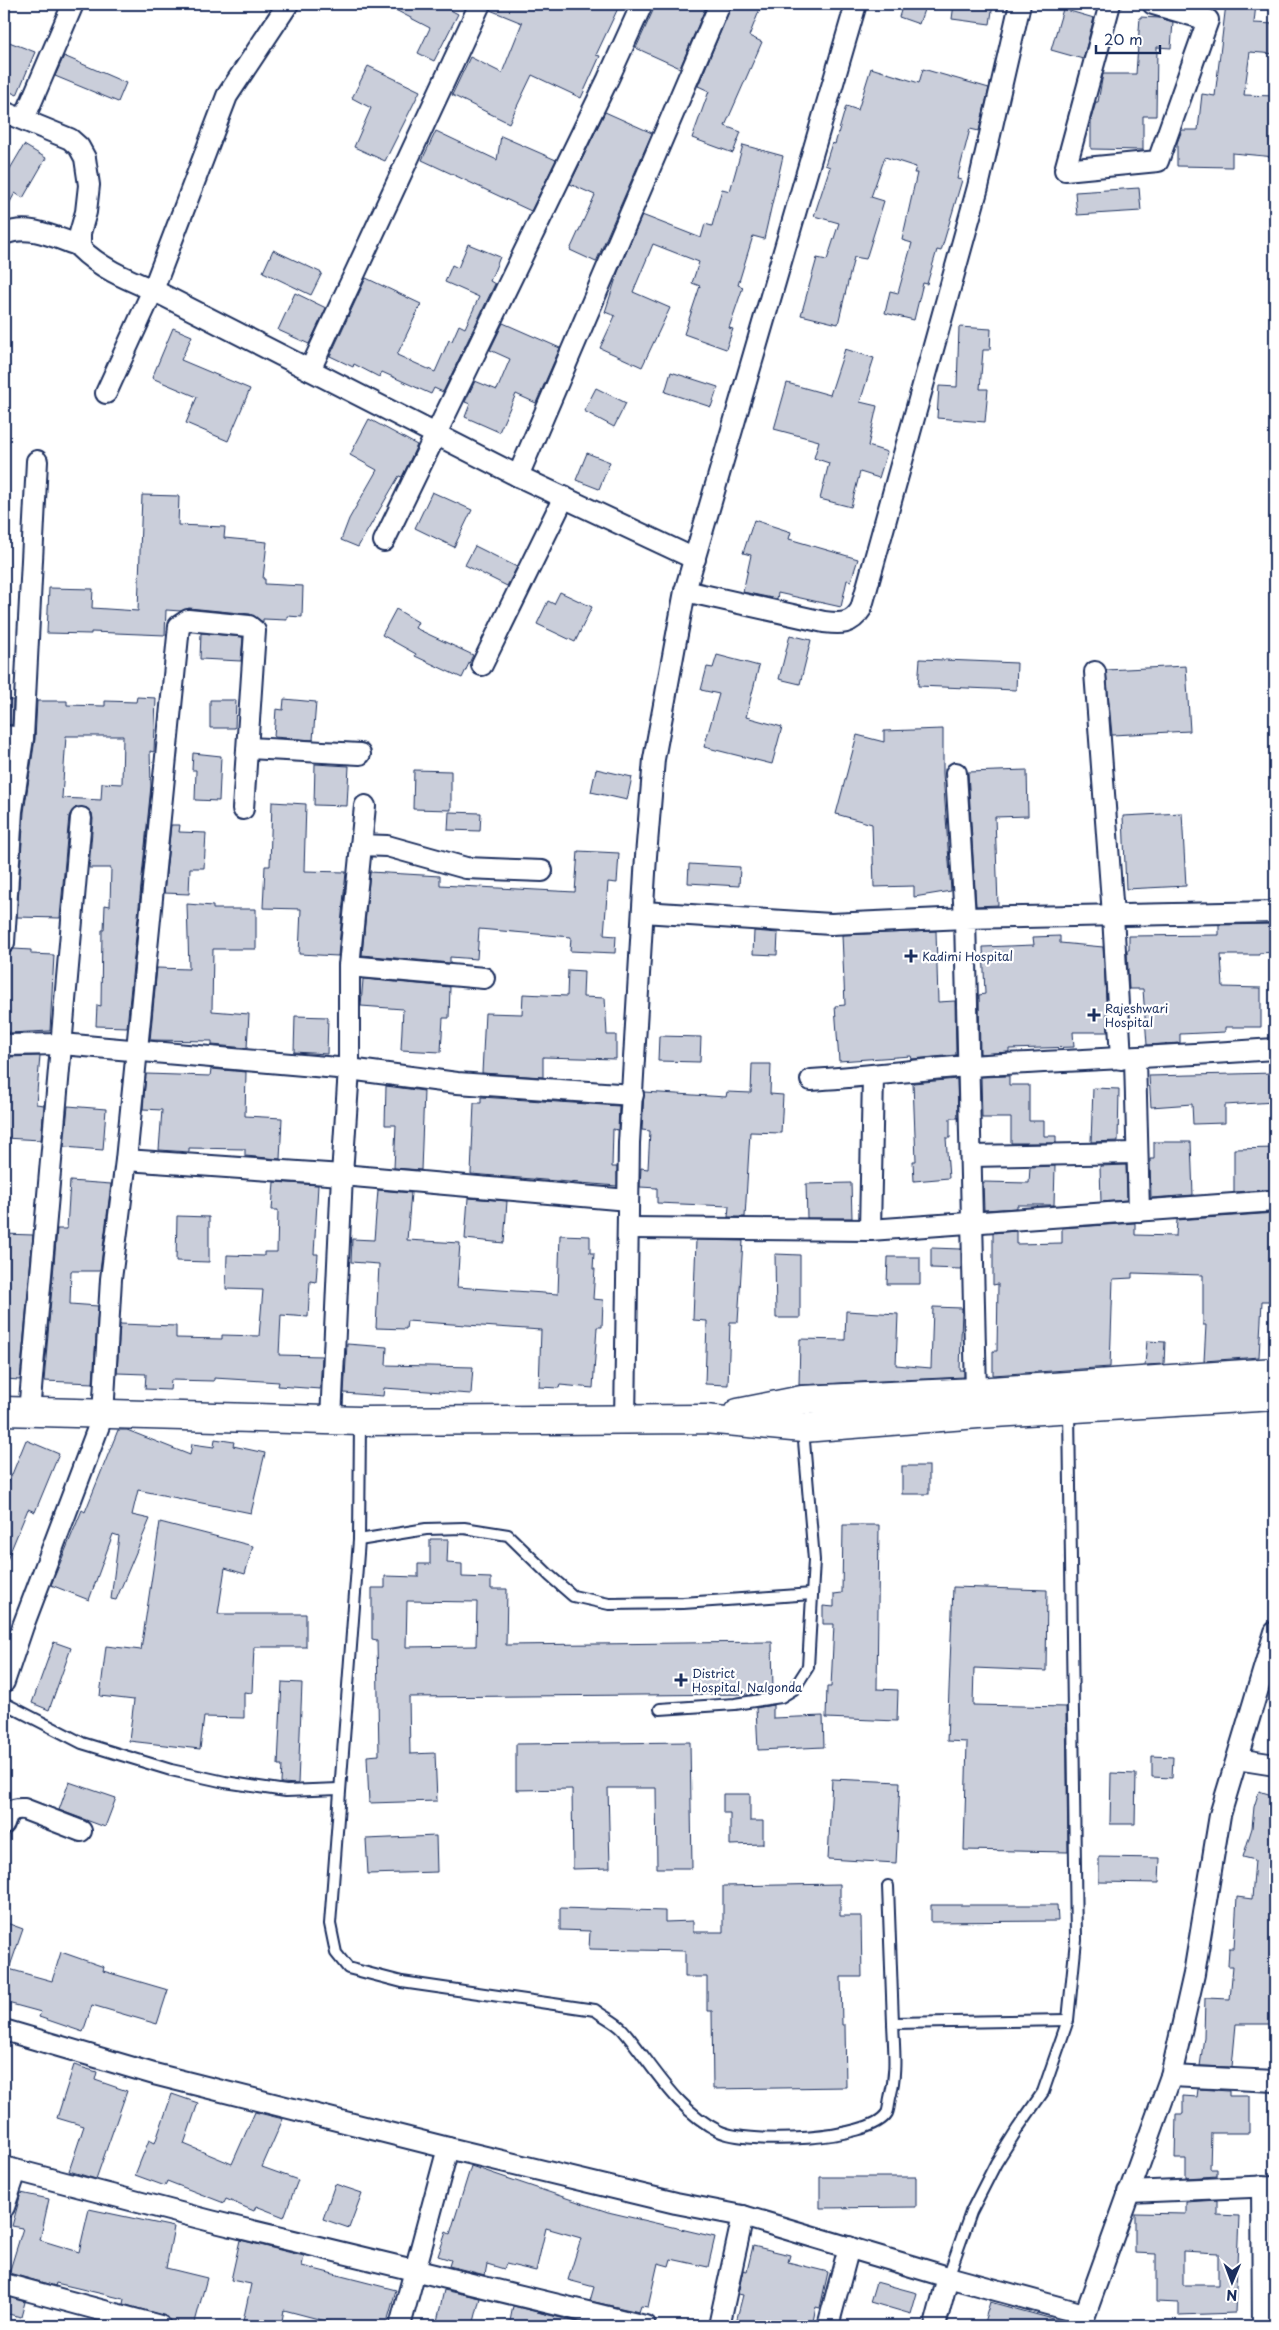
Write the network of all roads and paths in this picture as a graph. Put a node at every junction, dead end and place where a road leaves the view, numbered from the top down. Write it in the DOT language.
graph roads {
  1 [pos="73,4"];
  2 [pos="288,4"];
  3 [pos="480,4"];
  4 [pos="642,4"];
  5 [pos="720,4"];
  6 [pos="856,4"];
  7 [pos="1020,4"];
  8 [pos="1110,4"];
  9 [pos="1153,4"];
  10 [pos="4,112"];
  11 [pos="24,119"];
  12 [pos="4,234"];
  13 [pos="80,246"];
  14 [pos="153,290"];
  15 [pos="310,370"];
  16 [pos="106,393"];
  17 [pos="438,433"];
  18 [pos="37,461"];
  19 [pos="518,476"];
  20 [pos="564,497"];
  21 [pos="384,542"];
  22 [pos="695,559"];
  23 [pos="685,591"];
  24 [pos="482,665"];
  25 [pos="1094,672"];
  26 [pos="13,737"];
  27 [pos="249,748"];
  28 [pos="360,754"];
  29 [pos="956,773"];
  30 [pos="365,806"];
  31 [pos="243,809"];
  32 [pos="8,810"];
  33 [pos="81,818"];
  34 [pos="361,845"];
  35 [pos="542,870"];
  36 [pos="643,912"];
  37 [pos="1275,912"];
  38 [pos="1114,915"];
  39 [pos="965,918"];
  40 [pos="4,943"];
  41 [pos="349,966"];
  42 [pos="484,978"];
  43 [pos="62,1044"];
  44 [pos="4,1045"];
  45 [pos="1275,1049"];
  46 [pos="137,1050"];
  47 [pos="1128,1059"];
  48 [pos="970,1066"];
  49 [pos="349,1069"];
  50 [pos="873,1076"];
  51 [pos="811,1080"];
  52 [pos="632,1095"];
  53 [pos="1137,1153"];
  54 [pos="971,1156"];
  55 [pos="126,1160"];
  56 [pos="342,1175"];
  57 [pos="628,1200"];
  58 [pos="1275,1201"];
  59 [pos="1139,1211"];
  60 [pos="972,1221"];
  61 [pos="628,1228"];
  62 [pos="870,1230"];
  63 [pos="1275,1372"];
  64 [pos="976,1392"];
  65 [pos="1275,1396"];
  66 [pos="1069,1409"];
  67 [pos="16,1412"];
  68 [pos="103,1415"];
  69 [pos="705,1419"];
  70 [pos="331,1420"];
  71 [pos="625,1420"];
  72 [pos="360,1421"];
  73 [pos="803,1428"];
  74 [pos="359,1540"];
  75 [pos="812,1594"];
  76 [pos="1275,1632"];
  77 [pos="4,1682"];
  78 [pos="4,1703"];
  79 [pos="660,1709"];
  80 [pos="1237,1758"];
  81 [pos="1275,1765"];
  82 [pos="339,1789"];
  83 [pos="4,1824"];
  84 [pos="81,1831"];
  85 [pos="888,1886"];
  86 [pos="1068,2020"];
  87 [pos="893,2023"];
  88 [pos="4,2030"];
  89 [pos="1172,2076"];
  90 [pos="1275,2081"];
  91 [pos="448,2148"];
  92 [pos="10,2169"];
  93 [pos="1268,2186"];
  94 [pos="1128,2192"];
  95 [pos="4,2207"];
  96 [pos="743,2216"];
  97 [pos="850,2247"];
  98 [pos="415,2272"];
  99 [pos="948,2277"];
  100 [pos="4,2284"];
  101 [pos="1082,2320"];
  102 [pos="160,2326"];
  103 [pos="400,2326"];
  104 [pos="645,2326"];
  105 [pos="719,2326"];
  106 [pos="828,2326"];
  107 [pos="935,2326"];
  108 [pos="1263,2326"];
  1 -- 11 [label="street"];
  2 -- 14 [label="street"];
  3 -- 15 [label="street"];
  4 -- 17 [label="street"];
  5 -- 19 [label="street"];
  6 -- 22 [label="street"];
  7 -- 23 [label="street"];
  8 -- 9 [label="street"];
  10 -- 11 [label="street"];
  11 -- 13 [label="street"];
  12 -- 13 [label="street"];
  13 -- 14 [label="street"];
  14 -- 15 [label="street"];
  14 -- 16 [label="street"];
  15 -- 17 [label="street"];
  17 -- 19 [label="street"];
  17 -- 21 [label="street"];
  18 -- 26 [label="street"];
  19 -- 20 [label="street"];
  20 -- 22 [label="street"];
  20 -- 24 [label="street"];
  22 -- 23 [label="street"];
  23 -- 36 [label="street"];
  25 -- 38 [label="street"];
  26 -- 32 [label="street"];
  27 -- 28 [label="street"];
  27 -- 31 [label="street"];
  27 -- 46 [label="street"];
  29 -- 39 [label="street"];
  30 -- 34 [label="street"];
  32 -- 40 [label="street"];
  33 -- 43 [label="street"];
  34 -- 35 [label="street"];
  34 -- 41 [label="street"];
  36 -- 39 [label="street"];
  36 -- 52 [label="street"];
  37 -- 38 [label="street"];
  38 -- 39 [label="street"];
  38 -- 47 [label="street"];
  39 -- 48 [label="street"];
  41 -- 42 [label="street"];
  41 -- 49 [label="street"];
  43 -- 44 [label="street"];
  43 -- 46 [label="street"];
  43 -- 67 [label="street"];
  45 -- 47 [label="street"];
  46 -- 49 [label="street"];
  46 -- 55 [label="street"];
  47 -- 48 [label="street"];
  47 -- 53 [label="street"];
  48 -- 50 [label="street"];
  48 -- 54 [label="street"];
  49 -- 52 [label="street"];
  49 -- 56 [label="street"];
  50 -- 51 [label="street"];
  50 -- 62 [label="street"];
  52 -- 57 [label="street"];
  53 -- 54 [label="street"];
  53 -- 59 [label="street"];
  54 -- 60 [label="street"];
  55 -- 56 [label="street"];
  55 -- 68 [label="street"];
  56 -- 57 [label="street"];
  56 -- 70 [label="street"];
  57 -- 61 [label="street"];
  58 -- 59 [label="street"];
  59 -- 60 [label="street"];
  60 -- 62 [label="street"];
  60 -- 64 [label="street"];
  61 -- 62 [label="street"];
  61 -- 71 [label="street"];
  63 -- 64 [label="street"];
  64 -- 69 [label="street"];
  65 -- 66 [label="street"];
  66 -- 73 [label="street"];
  66 -- 86 [label="lane"];
  67 -- 68 [label="street"];
  68 -- 70 [label="street"];
  68 -- 77 [label="street"];
  69 -- 71 [label="street"];
  69 -- 73 [label="street"];
  70 -- 72 [label="street"];
  71 -- 72 [label="street"];
  72 -- 74 [label="lane"];
  73 -- 75 [label="lane"];
  74 -- 75 [label="lane"];
  74 -- 82 [label="lane"];
  75 -- 79 [label="lane"];
  76 -- 80 [label="street"];
  78 -- 82 [label="lane"];
  80 -- 81 [label="street"];
  80 -- 89 [label="street"];
  82 -- 87 [label="lane"];
  83 -- 84 [label="street"];
  85 -- 87 [label="lane"];
  86 -- 87 [label="lane"];
  86 -- 99 [label="lane"];
  88 -- 91 [label="street"];
  89 -- 90 [label="street"];
  89 -- 94 [label="street"];
  91 -- 96 [label="street"];
  91 -- 98 [label="street"];
  92 -- 95 [label="street"];
  92 -- 98 [label="street"];
  93 -- 94 [label="street"];
  93 -- 108 [label="street"];
  94 -- 101 [label="street"];
  96 -- 97 [label="street"];
  96 -- 105 [label="street"];
  97 -- 99 [label="street"];
  97 -- 106 [label="street"];
  98 -- 103 [label="street"];
  98 -- 104 [label="street"];
  99 -- 101 [label="street"];
  99 -- 107 [label="street"];
  100 -- 102 [label="street"];
}
